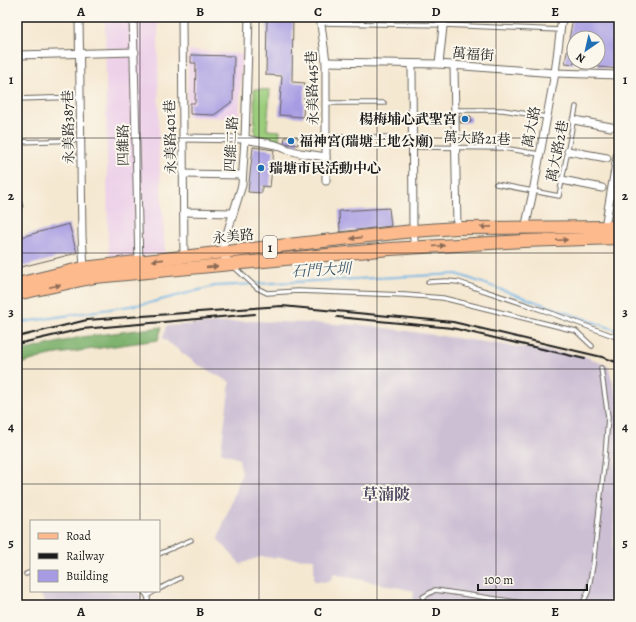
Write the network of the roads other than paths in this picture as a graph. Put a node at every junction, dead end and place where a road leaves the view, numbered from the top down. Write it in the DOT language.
graph roads {
  1 [pos="79,17"];
  2 [pos="133,17"];
  3 [pos="182,17"];
  4 [pos="249,17"];
  5 [pos="562,17"];
  6 [pos="320,20"];
  7 [pos="444,21"];
  8 [pos="560,30"];
  9 [pos="135,52"];
  10 [pos="80,54"];
  11 [pos="17,55"];
  12 [pos="326,62"];
  13 [pos="412,64"];
  14 [pos="439,64"];
  15 [pos="454,66"];
  16 [pos="555,73"];
  17 [pos="619,75"];
  18 [pos="80,97"];
  19 [pos="17,99"];
  20 [pos="326,103"];
  21 [pos="384,103"];
  22 [pos="576,106"];
  23 [pos="455,110"];
  24 [pos="546,117"];
  25 [pos="574,120"];
  26 [pos="611,127"];
  27 [pos="326,137"];
  28 [pos="388,137"];
  29 [pos="183,138"];
  30 [pos="245,139"];
  31 [pos="81,140"];
  32 [pos="17,142"];
  33 [pos="619,146"];
  34 [pos="413,147"];
  35 [pos="456,148"];
  36 [pos="568,151"];
  37 [pos="539,154"];
  38 [pos="326,157"];
  39 [pos="607,158"];
  40 [pos="183,174"];
  41 [pos="242,175"];
  42 [pos="616,177"];
  43 [pos="562,180"];
  44 [pos="326,181"];
  45 [pos="496,184"];
  46 [pos="602,188"];
  47 [pos="533,192"];
  48 [pos="184,212"];
  49 [pos="233,213"];
  50 [pos="525,226"];
  51 [pos="605,227"];
  52 [pos="619,227"];
  53 [pos="457,228"];
  54 [pos="414,231"];
  55 [pos="619,238"];
  56 [pos="523,241"];
  57 [pos="415,248"];
  58 [pos="221,253"];
  59 [pos="184,257"];
  60 [pos="232,265"];
  61 [pos="84,268"];
  62 [pos="139,268"];
  63 [pos="428,282"];
  64 [pos="17,284"];
  65 [pos="17,294"];
  66 [pos="619,338"];
  67 [pos="592,346"];
  68 [pos="601,368"];
  69 [pos="191,540"];
  70 [pos="160,554"];
  71 [pos="30,572"];
  72 [pos="26,574"];
  73 [pos="180,578"];
  74 [pos="160,588"];
  75 [pos="144,592"];
  76 [pos="153,592"];
  77 [pos="147,596"];
  78 [pos="148,605"];
  79 [pos="422,605"];
  80 [pos="537,605"];
  81 [pos="578,605"];
  1 -- 10 [label="street, 永美路387巷"];
  2 -- 9 [label="street, 四維路"];
  3 -- 29 [label="street, 永美路401巷"];
  4 -- 30 [label="street, 四維二路"];
  5 -- 8 [label="street, 萬大路"];
  6 -- 7 [label="lane"];
  6 -- 12 [label="street, 永美路445巷"];
  7 -- 8 [label="lane"];
  7 -- 14 [label="street"];
  8 -- 16 [label="street, 萬大路"];
  9 -- 10 [label="street"];
  9 -- 62 [label="street, 四維路"];
  10 -- 11 [label="street"];
  10 -- 18 [label="street, 永美路387巷"];
  12 -- 13 [label="street, 萬福街"];
  12 -- 20 [label="street, 永美路445巷"];
  13 -- 14 [label="street, 萬福街"];
  13 -- 34 [label="street"];
  14 -- 15 [label="street, 萬福街"];
  15 -- 16 [label="street, 萬福街"];
  15 -- 23 [label="street"];
  16 -- 17 [label="street, 萬福街"];
  16 -- 24 [label="street, 萬大路"];
  18 -- 19 [label="lane"];
  18 -- 31 [label="street, 永美路387巷"];
  20 -- 21 [label="lane"];
  20 -- 27 [label="street, 永美路445巷"];
  22 -- 25 [label="lane, 萬大路2巷"];
  23 -- 24 [label="lane"];
  23 -- 35 [label="street"];
  24 -- 37 [label="street, 萬大路"];
  25 -- 26 [label="street"];
  25 -- 36 [label="lane, 萬大路2巷"];
  27 -- 28 [label="lane"];
  27 -- 38 [label="street, 永美路445巷"];
  29 -- 30 [label="street"];
  29 -- 40 [label="street, 永美路401巷"];
  30 -- 38 [label="street"];
  30 -- 41 [label="street, 四維二路"];
  31 -- 32 [label="lane"];
  31 -- 61 [label="street, 永美路387巷"];
  33 -- 42 [label="street"];
  34 -- 35 [label="lane, 萬大路21巷"];
  34 -- 54 [label="street"];
  35 -- 37 [label="lane, 萬大路21巷"];
  35 -- 53 [label="street"];
  36 -- 39 [label="street"];
  36 -- 43 [label="lane, 萬大路2巷"];
  37 -- 47 [label="street, 萬大路"];
  38 -- 44 [label="street, 永美路445巷"];
  40 -- 41 [label="street"];
  40 -- 48 [label="street, 永美路401巷"];
  41 -- 49 [label="street, 四維二路"];
  42 -- 51 [label="street"];
  43 -- 46 [label="street"];
  43 -- 47 [label="lane, 萬大路2巷"];
  45 -- 47 [label="lane"];
  47 -- 50 [label="street, 萬大路"];
  48 -- 49 [label="street"];
  48 -- 59 [label="street, 永美路401巷"];
  49 -- 58 [label="street, 四維二路"];
  50 -- 51 [label="main road, 1"];
  50 -- 53 [label="main road, 永美路 / 1, one-way"];
  50 -- 56 [label="street, 萬大路"];
  51 -- 52 [label="main road, 1"];
  53 -- 54 [label="main road, 永美路 / 1"];
  54 -- 57 [label="street"];
  54 -- 58 [label="main road, 永美路 / 1, one-way"];
  56 -- 55 [label="main road, 1, one-way"];
  57 -- 56 [label="main road, 永美路 / 1, one-way"];
  57 -- 60 [label="main road, 永美路 / 1"];
  58 -- 59 [label="main road, 永美路 / 1"];
  58 -- 60 [label="street"];
  59 -- 62 [label="main road, 永美路 / 1, one-way"];
  62 -- 60 [label="main road, 永美路 / 1, one-way"];
  60 -- 67 [label="lane"];
  61 -- 62 [label="main road, 永美路 / 1"];
  61 -- 64 [label="main road, 永美路 / 1"];
  65 -- 62 [label="main road, 永美路 / 1, one-way"];
  63 -- 66 [label="lane"];
  68 -- 81 [label="lane"];
  69 -- 70 [label="lane"];
  71 -- 72 [label="lane"];
  73 -- 74 [label="lane"];
  75 -- 77 [label="lane"];
  76 -- 77 [label="lane"];
  77 -- 78 [label="lane"];
  79 -- 80 [label="lane"];
}
